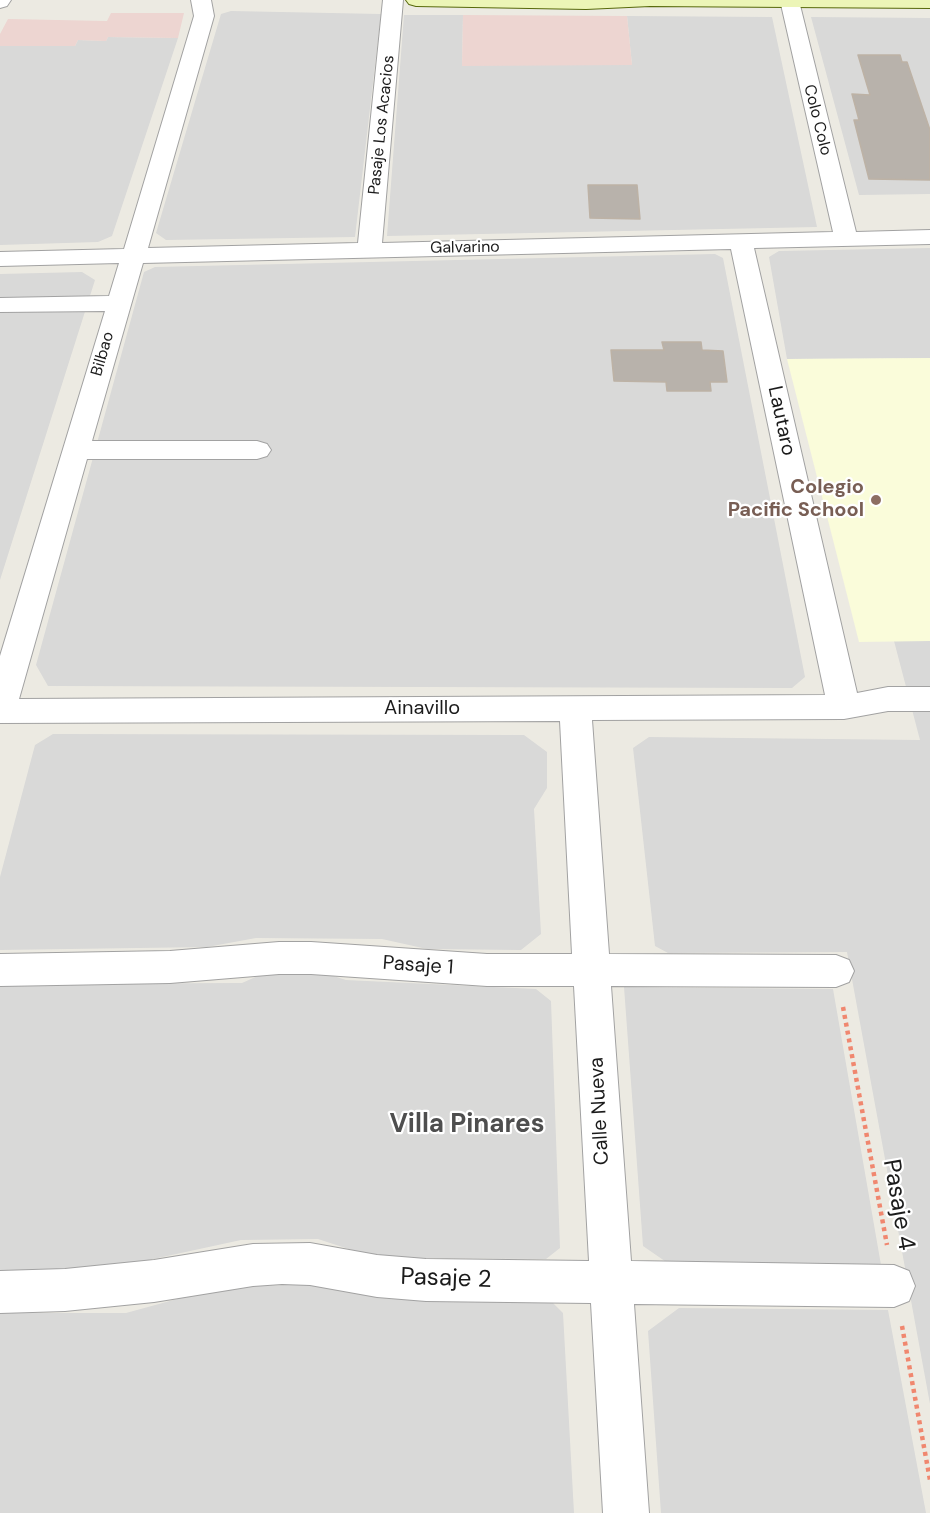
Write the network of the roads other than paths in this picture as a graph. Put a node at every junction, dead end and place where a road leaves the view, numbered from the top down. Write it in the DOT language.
graph roads {
  1 [pos="201,0"];
  2 [pos="393,0"];
  3 [pos="416,0"];
  4 [pos="649,0"];
  5 [pos="789,1"];
  6 [pos="930,2"];
  7 [pos="930,237"];
  8 [pos="846,238"];
  9 [pos="741,241"];
  10 [pos="369,250"];
  11 [pos="131,256"];
  12 [pos="0,260"];
  13 [pos="118,303"];
  14 [pos="0,305"];
  15 [pos="75,450"];
  16 [pos="257,450"];
  17 [pos="930,699"];
  18 [pos="844,707"];
  19 [pos="575,708"];
  20 [pos="0,710"];
  21 [pos="0,970"];
  22 [pos="592,970"];
  23 [pos="836,971"];
  24 [pos="611,1283"];
  25 [pos="894,1286"];
  26 [pos="0,1292"];
  27 [pos="626,1513"];
  1 -- 11 [label="street, Bilbao"];
  2 -- 10 [label="street, Pasaje Los Acacios"];
  3 -- 4 [label="main road"];
  4 -- 5 [label="main road"];
  5 -- 6 [label="main road"];
  5 -- 8 [label="street, Colo Colo"];
  7 -- 8 [label="street, Galvarino"];
  8 -- 9 [label="street, Galvarino"];
  9 -- 10 [label="street, Galvarino"];
  9 -- 18 [label="street, Lautaro"];
  10 -- 11 [label="street, Galvarino"];
  11 -- 12 [label="street, Galvarino"];
  11 -- 13 [label="street, Bilbao"];
  13 -- 14 [label="street"];
  13 -- 15 [label="street, Bilbao"];
  15 -- 16 [label="street"];
  15 -- 20 [label="street, Bilbao"];
  17 -- 18 [label="street, Ainavillo"];
  18 -- 19 [label="street, Ainavillo"];
  19 -- 20 [label="street, Ainavillo"];
  19 -- 22 [label="street, Calle Nueva"];
  21 -- 22 [label="street, Pasaje 1"];
  22 -- 23 [label="street, Pasaje 1"];
  22 -- 24 [label="street, Calle Nueva"];
  24 -- 25 [label="street, Pasaje 2"];
  24 -- 26 [label="street, Pasaje 2"];
  24 -- 27 [label="street, Calle Nueva"];
}
